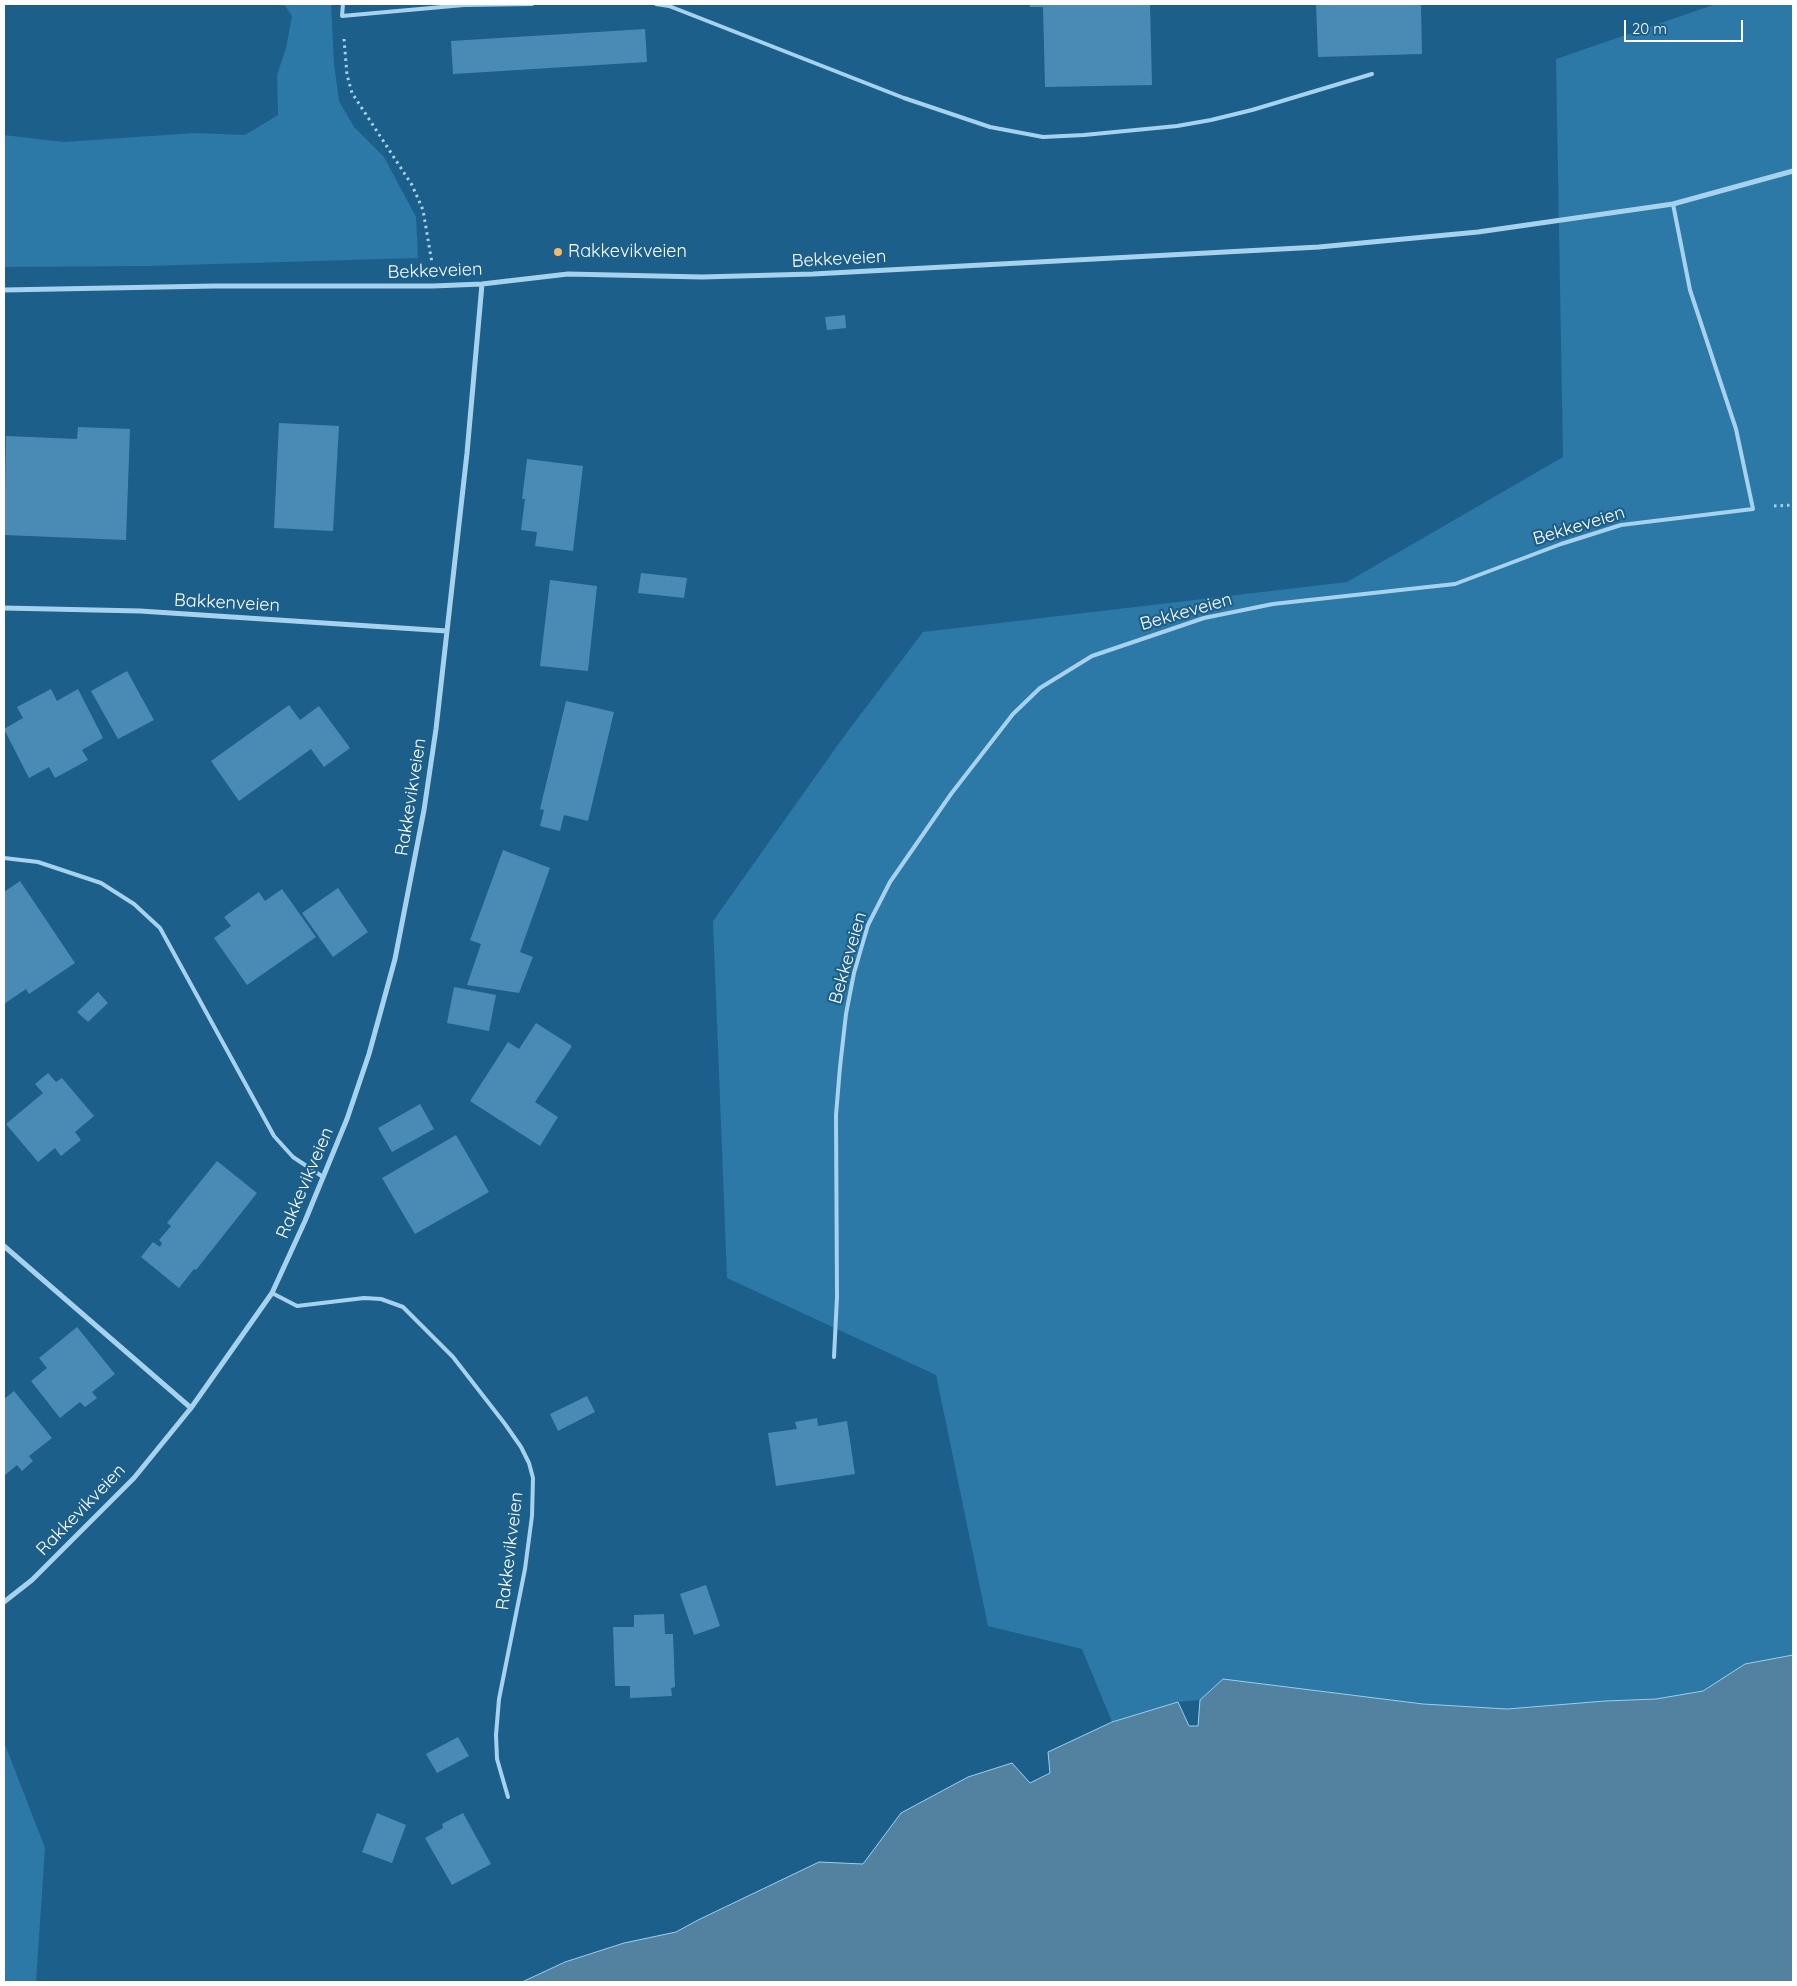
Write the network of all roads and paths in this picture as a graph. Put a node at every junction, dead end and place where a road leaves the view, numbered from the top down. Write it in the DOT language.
graph roads {
  1 [pos="343,4"];
  2 [pos="532,4"];
  3 [pos="656,4"];
  4 [pos="342,16"];
  5 [pos="1372,74"];
  6 [pos="1793,171"];
  7 [pos="1673,204"];
  8 [pos="482,284"];
  9 [pos="433,286"];
  10 [pos="4,290"];
  11 [pos="4,608"];
  12 [pos="447,631"];
  13 [pos="4,858"];
  14 [pos="323,1177"];
  15 [pos="4,1246"];
  16 [pos="272,1293"];
  17 [pos="834,1357"];
  18 [pos="191,1408"];
  19 [pos="4,1602"];
  20 [pos="508,1797"];
  1 -- 4 [label="lane"];
  2 -- 4 [label="lane"];
  3 -- 5 [label="lane"];
  4 -- 9 [label="path"];
  6 -- 7 [label="street, Bekkeveien"];
  7 -- 8 [label="street, Bekkeveien"];
  7 -- 17 [label="lane, Bekkeveien"];
  8 -- 9 [label="street, Bekkeveien"];
  8 -- 12 [label="street, Rakkevikveien"];
  9 -- 10 [label="street, Bekkeveien"];
  11 -- 12 [label="street, Bakkenveien"];
  12 -- 14 [label="street, Rakkevikveien"];
  13 -- 14 [label="lane"];
  14 -- 16 [label="street, Rakkevikveien"];
  15 -- 18 [label="street"];
  16 -- 18 [label="street, Rakkevikveien"];
  16 -- 20 [label="lane, Rakkevikveien"];
  18 -- 19 [label="street, Rakkevikveien"];
}
